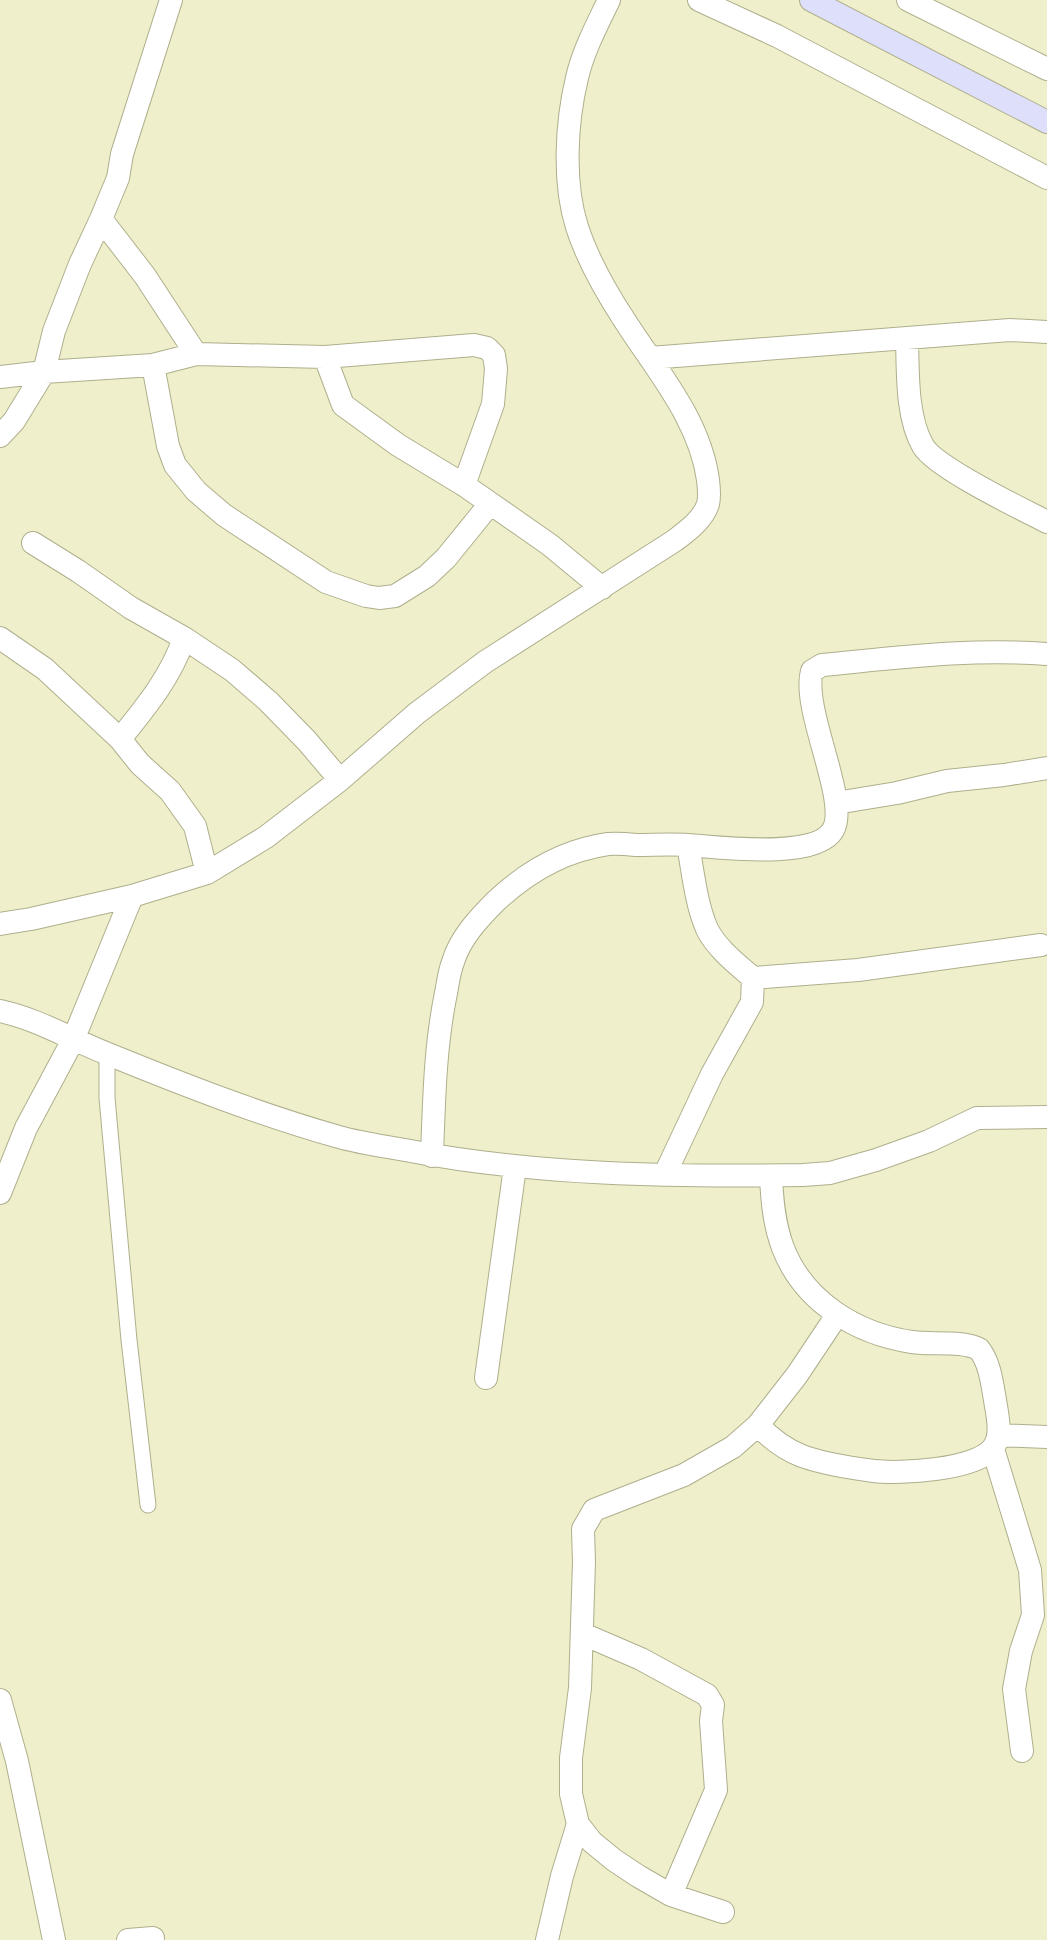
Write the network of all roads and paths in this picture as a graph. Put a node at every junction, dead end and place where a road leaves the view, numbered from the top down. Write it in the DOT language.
graph roads {
  1 [pos="171,0"];
  2 [pos="609,0"];
  3 [pos="699,0"];
  4 [pos="811,0"];
  5 [pos="908,0"];
  6 [pos="1047,69"];
  7 [pos="1047,122"];
  8 [pos="1047,178"];
  9 [pos="102,219"];
  10 [pos="1047,332"];
  11 [pos="907,338"];
  12 [pos="196,354"];
  13 [pos="325,357"];
  14 [pos="650,358"];
  15 [pos="153,365"];
  16 [pos="44,372"];
  17 [pos="0,377"];
  18 [pos="0,436"];
  19 [pos="464,486"];
  20 [pos="489,505"];
  21 [pos="1047,522"];
  22 [pos="34,543"];
  23 [pos="602,588"];
  24 [pos="184,638"];
  25 [pos="1,641"];
  26 [pos="1047,654"];
  27 [pos="120,739"];
  28 [pos="1047,768"];
  29 [pos="340,780"];
  30 [pos="836,804"];
  31 [pos="688,845"];
  32 [pos="207,873"];
  33 [pos="132,896"];
  34 [pos="0,924"];
  35 [pos="1041,945"];
  36 [pos="753,978"];
  37 [pos="0,1011"];
  38 [pos="73,1040"];
  39 [pos="107,1054"];
  40 [pos="1047,1117"];
  41 [pos="432,1156"];
  42 [pos="515,1167"];
  43 [pos="665,1174"];
  44 [pos="771,1176"];
  45 [pos="0,1193"];
  46 [pos="837,1315"];
  47 [pos="486,1378"];
  48 [pos="758,1425"];
  49 [pos="1047,1437"];
  50 [pos="995,1442"];
  51 [pos="148,1505"];
  52 [pos="583,1634"];
  53 [pos="0,1700"];
  54 [pos="1022,1751"];
  55 [pos="578,1824"];
  56 [pos="671,1894"];
  57 [pos="722,1912"];
  58 [pos="153,1938"];
  59 [pos="54,1940"];
  60 [pos="128,1940"];
  61 [pos="547,1940"];
  1 -- 9 [label="street"];
  2 -- 14 [label="street"];
  3 -- 8 [label="street"];
  4 -- 7 [label="main road"];
  5 -- 6 [label="street"];
  9 -- 12 [label="street"];
  9 -- 16 [label="street"];
  10 -- 11 [label="street"];
  11 -- 14 [label="street"];
  11 -- 21 [label="street"];
  12 -- 13 [label="street"];
  12 -- 15 [label="street"];
  13 -- 19 [label="street"];
  13 -- 19 [label="street"];
  14 -- 23 [label="street"];
  15 -- 16 [label="street"];
  15 -- 20 [label="street"];
  16 -- 17 [label="street"];
  16 -- 18 [label="street"];
  19 -- 20 [label="street"];
  20 -- 23 [label="street"];
  22 -- 24 [label="street"];
  23 -- 29 [label="street"];
  24 -- 27 [label="street"];
  24 -- 29 [label="street"];
  25 -- 27 [label="street"];
  26 -- 30 [label="street"];
  27 -- 32 [label="street"];
  28 -- 30 [label="street"];
  29 -- 32 [label="street"];
  30 -- 31 [label="street"];
  31 -- 36 [label="street"];
  31 -- 41 [label="street"];
  32 -- 33 [label="street"];
  33 -- 34 [label="street"];
  33 -- 38 [label="street"];
  35 -- 36 [label="street"];
  36 -- 43 [label="street"];
  37 -- 38 [label="street"];
  38 -- 39 [label="street"];
  38 -- 45 [label="street"];
  39 -- 41 [label="street"];
  39 -- 51 [label="lane"];
  40 -- 44 [label="street"];
  41 -- 42 [label="street"];
  42 -- 43 [label="street"];
  42 -- 47 [label="street"];
  43 -- 44 [label="street"];
  44 -- 46 [label="street"];
  46 -- 48 [label="street"];
  46 -- 50 [label="street"];
  48 -- 50 [label="street"];
  48 -- 52 [label="street"];
  49 -- 50 [label="street"];
  50 -- 54 [label="street"];
  52 -- 55 [label="street"];
  52 -- 56 [label="street"];
  53 -- 59 [label="street"];
  55 -- 56 [label="street"];
  55 -- 61 [label="street"];
  56 -- 57 [label="street"];
  58 -- 60 [label="street"];
}
